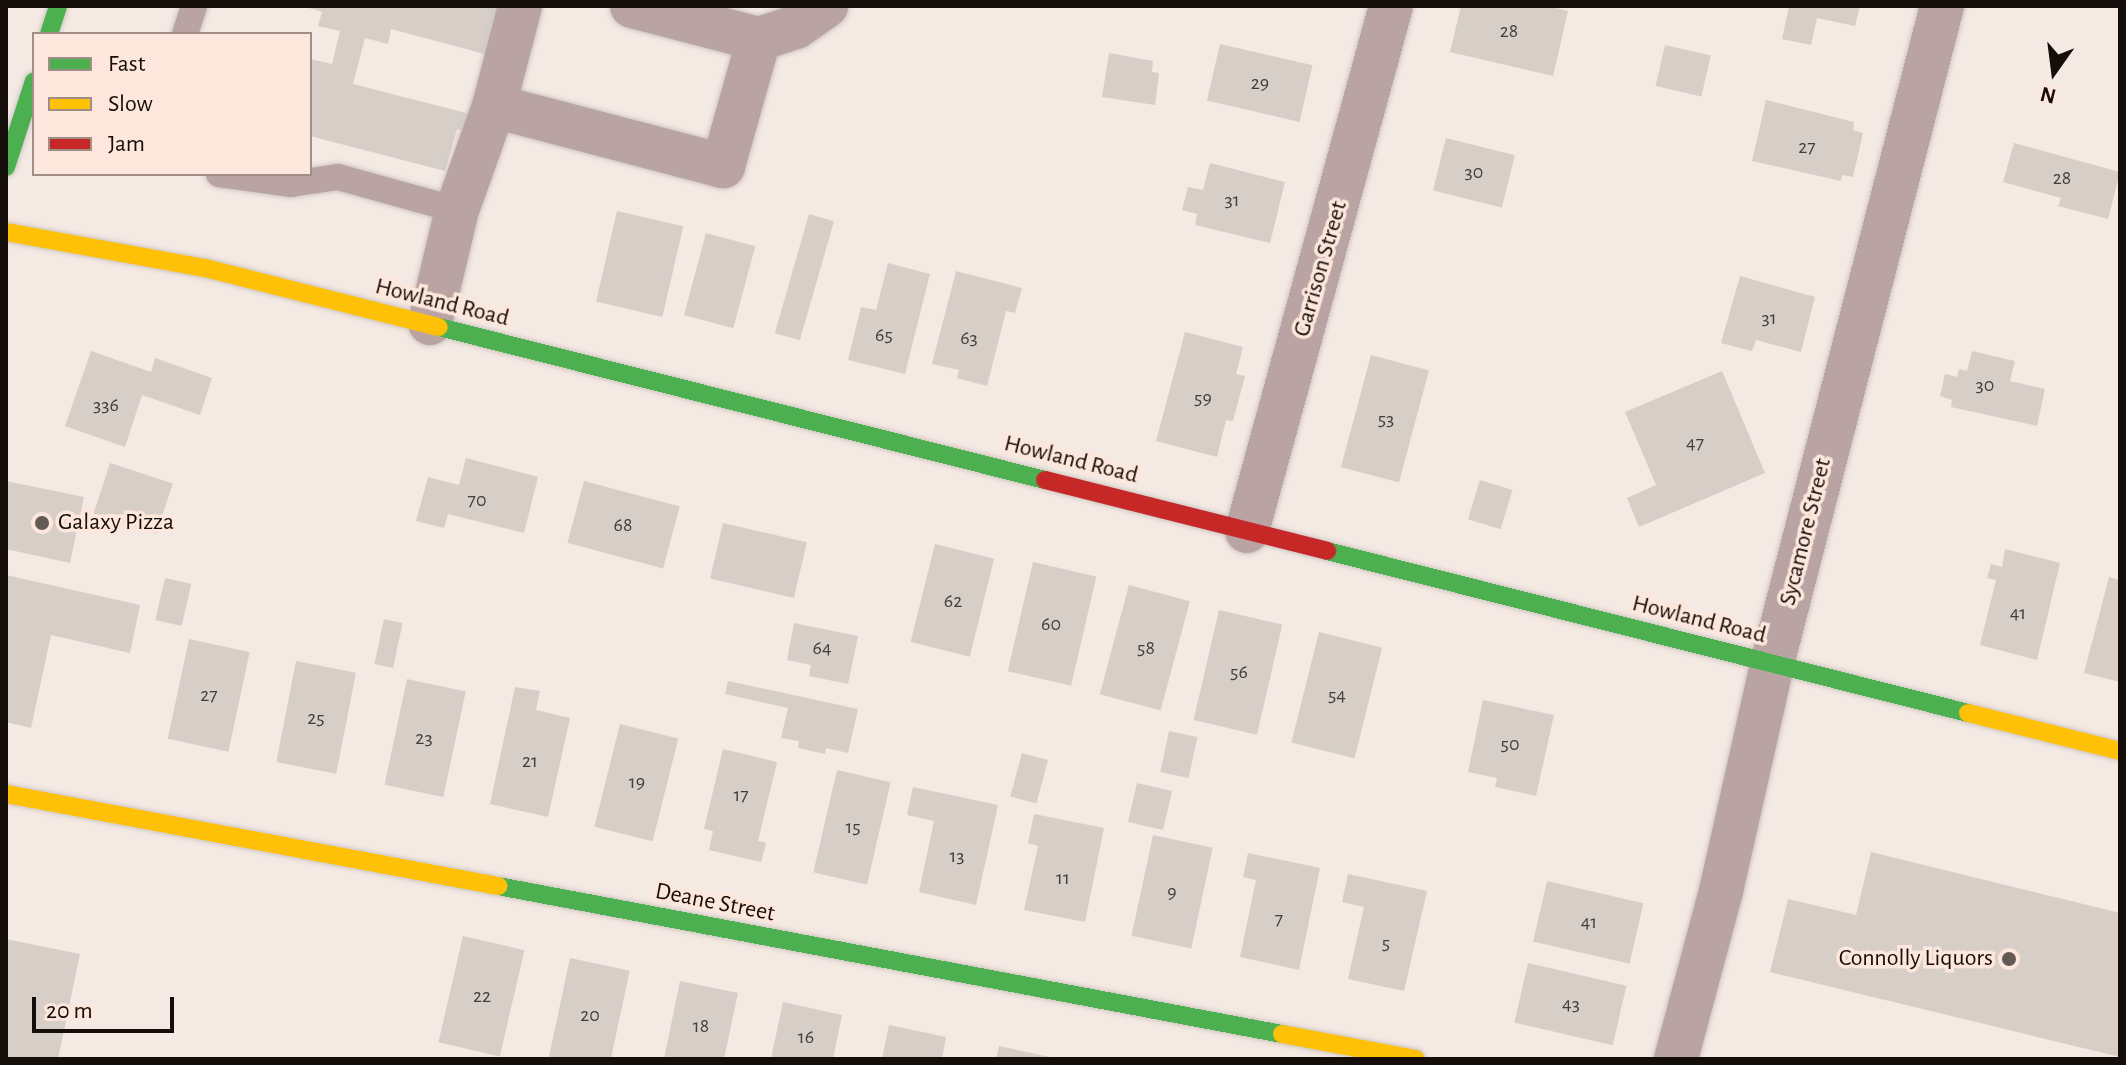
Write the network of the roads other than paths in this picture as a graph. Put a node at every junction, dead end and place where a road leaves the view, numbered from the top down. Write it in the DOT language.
graph roads {
  1 [pos="58,6"];
  2 [pos="194,6"];
  3 [pos="520,6"];
  4 [pos="632,6"];
  5 [pos="826,6"];
  6 [pos="1391,6"];
  7 [pos="1942,6"];
  8 [pos="50,32"];
  9 [pos="186,32"];
  10 [pos="759,39"];
  11 [pos="32,87"];
  12 [pos="494,106"];
  13 [pos="6,167"];
  14 [pos="233,176"];
  15 [pos="457,210"];
  16 [pos="6,232"];
  17 [pos="430,323"];
  18 [pos="1247,531"];
  19 [pos="1772,664"];
  20 [pos="2120,751"];
  21 [pos="6,794"];
  22 [pos="1416,1059"];
  23 [pos="1676,1059"];
  1 -- 8 [label="main road"];
  2 -- 9 [label="lane"];
  3 -- 12 [label="street"];
  4 -- 10 [label="street"];
  5 -- 10 [label="street"];
  6 -- 18 [label="street, Garrison Street"];
  7 -- 19 [label="street, Sycamore Street"];
  10 -- 12 [label="street"];
  11 -- 13 [label="main road"];
  12 -- 15 [label="street"];
  14 -- 15 [label="lane"];
  15 -- 17 [label="street"];
  16 -- 17 [label="main road, Howland Road"];
  17 -- 18 [label="main road, Howland Road"];
  18 -- 19 [label="main road, Howland Road"];
  19 -- 20 [label="main road, Howland Road"];
  19 -- 23 [label="street, Sycamore Street"];
  21 -- 22 [label="main road, Deane Street"];
}
